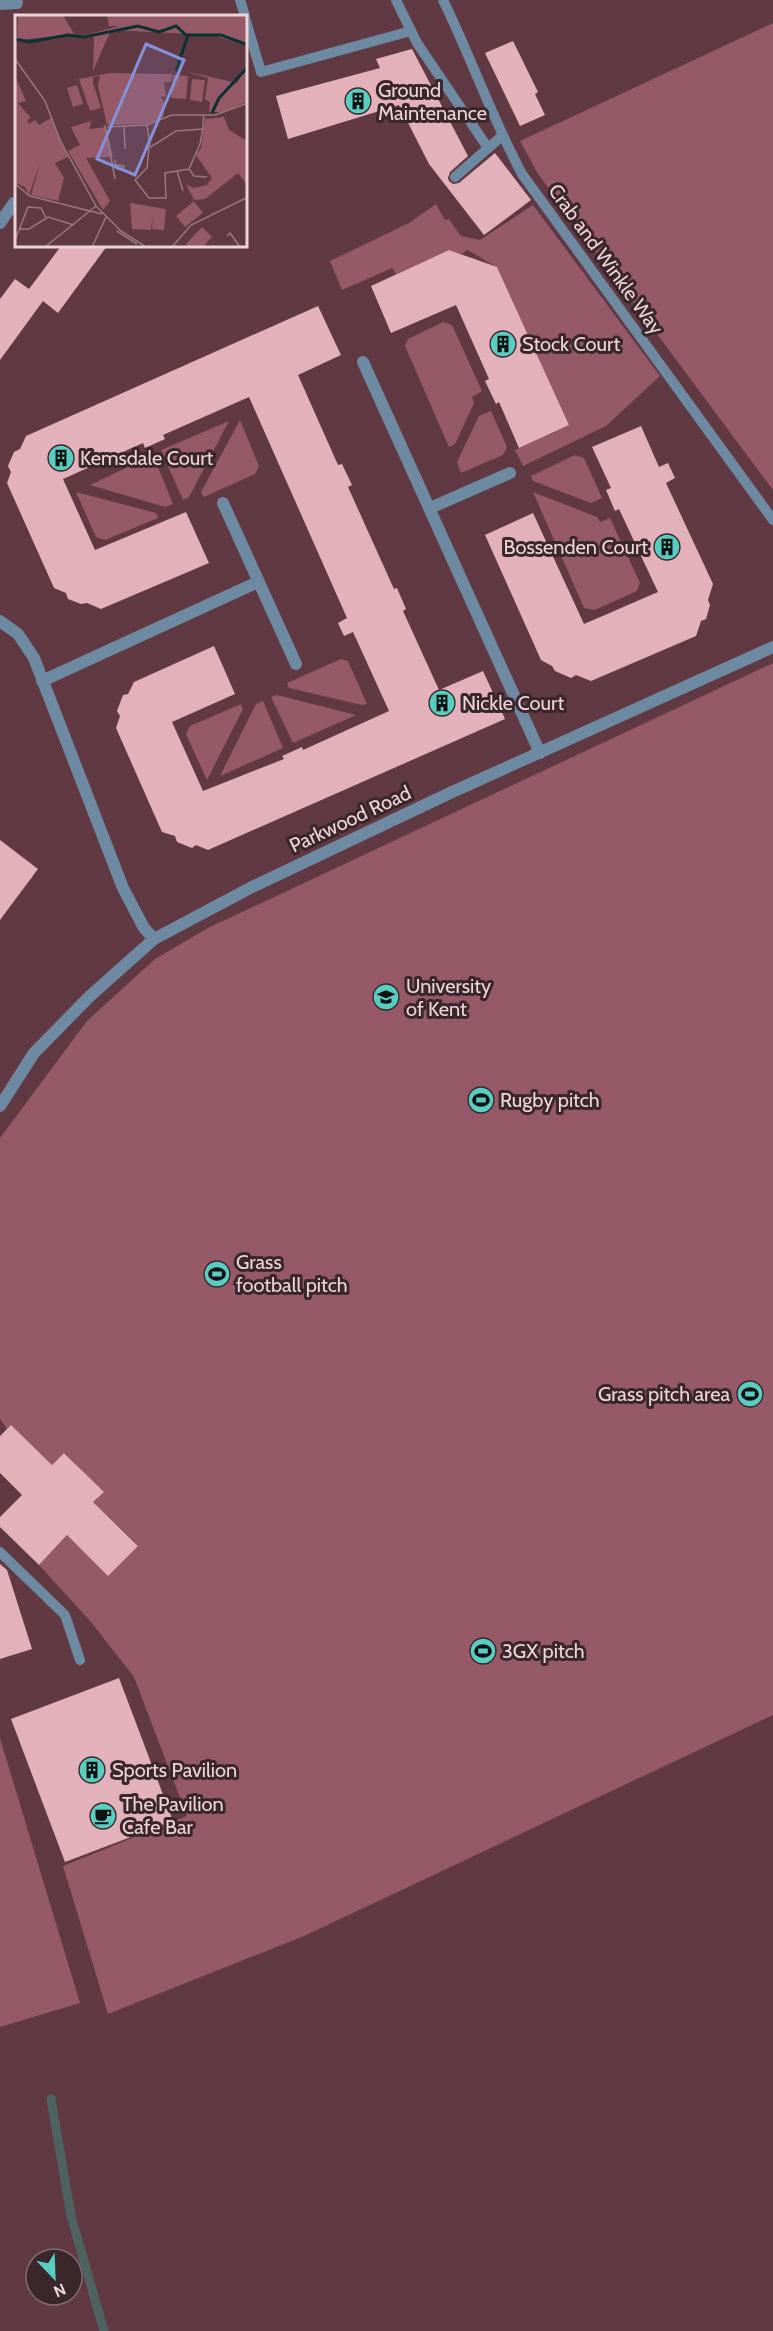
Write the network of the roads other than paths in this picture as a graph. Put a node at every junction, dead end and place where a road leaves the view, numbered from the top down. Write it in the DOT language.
graph roads {
  1 [pos="240,0"];
  2 [pos="396,0"];
  3 [pos="443,0"];
  4 [pos="17,3"];
  5 [pos="0,4"];
  6 [pos="245,15"];
  7 [pos="248,28"];
  8 [pos="411,31"];
  9 [pos="502,136"];
  10 [pos="488,148"];
  11 [pos="455,177"];
  12 [pos="14,203"];
  13 [pos="0,223"];
  14 [pos="363,362"];
  15 [pos="510,473"];
  16 [pos="223,503"];
  17 [pos="430,508"];
  18 [pos="773,520"];
  19 [pos="258,582"];
  20 [pos="0,621"];
  21 [pos="773,647"];
  22 [pos="296,664"];
  23 [pos="42,681"];
  24 [pos="540,753"];
  25 [pos="154,939"];
  26 [pos="0,1106"];
  27 [pos="0,1552"];
  28 [pos="80,1660"];
  1 -- 6 [label="lane"];
  2 -- 8 [label="lane"];
  3 -- 9 [label="lane, Crab and Winkle Way"];
  4 -- 5 [label="street"];
  7 -- 8 [label="lane"];
  8 -- 10 [label="lane"];
  9 -- 10 [label="lane"];
  9 -- 18 [label="lane, Crab and Winkle Way"];
  10 -- 11 [label="lane"];
  12 -- 13 [label="street"];
  14 -- 17 [label="street"];
  15 -- 17 [label="street"];
  16 -- 19 [label="street"];
  17 -- 24 [label="street"];
  19 -- 22 [label="street"];
  19 -- 23 [label="street"];
  20 -- 23 [label="street"];
  21 -- 24 [label="street, Parkwood Road"];
  23 -- 25 [label="street"];
  24 -- 25 [label="street, Parkwood Road"];
  25 -- 26 [label="street, Parkwood Road"];
  27 -- 28 [label="lane"];
}
